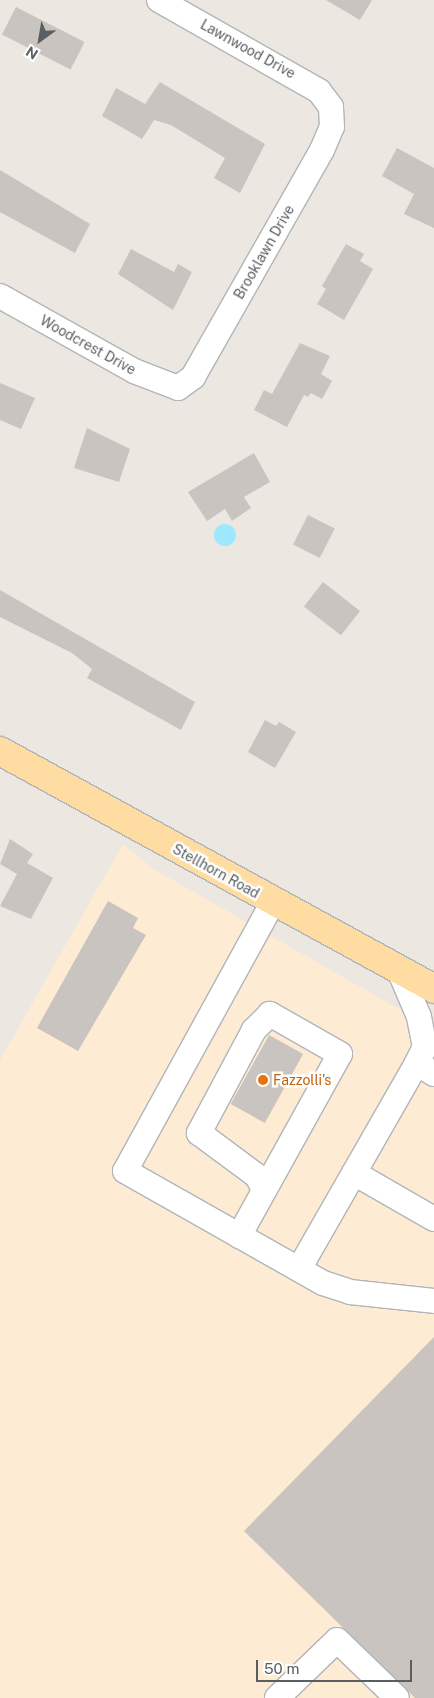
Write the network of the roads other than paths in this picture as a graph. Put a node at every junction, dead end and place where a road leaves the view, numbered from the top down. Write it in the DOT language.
graph roads {
  1 [pos="159,0"];
  2 [pos="331,107"];
  3 [pos="0,296"];
  4 [pos="178,388"];
  5 [pos="0,751"];
  6 [pos="273,902"];
  7 [pos="399,970"];
  8 [pos="434,989"];
  9 [pos="427,1057"];
  10 [pos="354,1173"];
  11 [pos="264,1190"];
  12 [pos="434,1218"];
  13 [pos="239,1236"];
  14 [pos="299,1269"];
  15 [pos="434,1301"];
  16 [pos="277,1698"];
  17 [pos="397,1698"];
  1 -- 2 [label="street, Lawnwood Drive"];
  2 -- 4 [label="street, Brooklawn Drive"];
  3 -- 4 [label="street, Woodcrest Drive"];
  5 -- 6 [label="main road, Stellhorn Road"];
  6 -- 7 [label="main road, Stellhorn Road"];
  6 -- 13 [label="street"];
  7 -- 8 [label="main road, Stellhorn Road"];
  7 -- 9 [label="street"];
  9 -- 10 [label="street"];
  10 -- 12 [label="street"];
  10 -- 14 [label="street"];
  11 -- 11 [label="street"];
  11 -- 13 [label="street"];
  13 -- 14 [label="street"];
  14 -- 15 [label="street"];
  16 -- 17 [label="street"];
}
